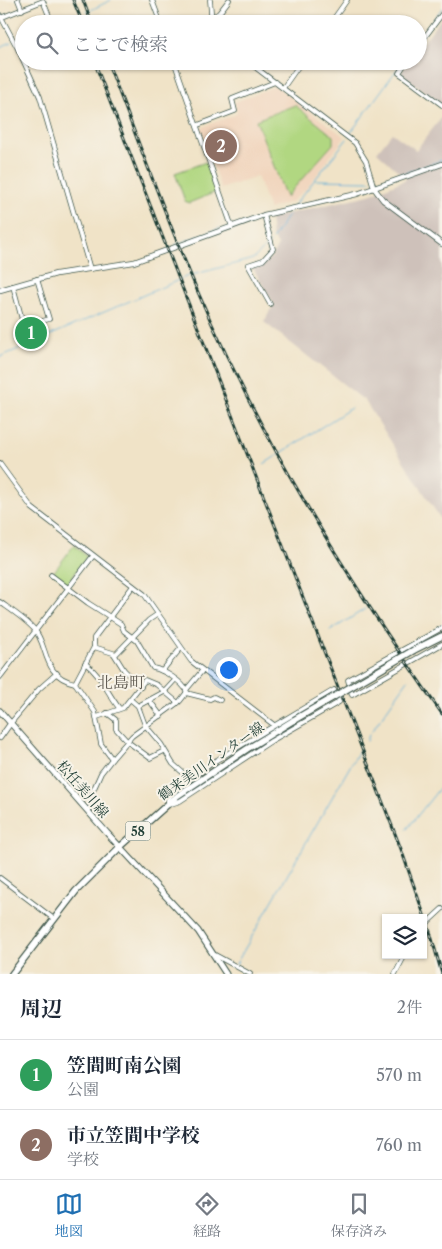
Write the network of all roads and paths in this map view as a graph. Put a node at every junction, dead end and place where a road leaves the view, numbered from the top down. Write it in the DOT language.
graph roads {
  1 [pos="18,0"];
  2 [pos="43,0"];
  3 [pos="152,0"];
  4 [pos="210,0"];
  5 [pos="229,0"];
  6 [pos="347,0"];
  7 [pos="22,10"];
  8 [pos="442,14"];
  9 [pos="49,15"];
  10 [pos="158,15"];
  11 [pos="211,15"];
  12 [pos="217,15"];
  13 [pos="336,15"];
  14 [pos="0,17"];
  15 [pos="427,34"];
  16 [pos="15,47"];
  17 [pos="26,70"];
  18 [pos="177,70"];
  19 [pos="259,70"];
  20 [pos="296,70"];
  21 [pos="401,70"];
  22 [pos="276,82"];
  23 [pos="283,88"];
  24 [pos="442,105"];
  25 [pos="198,125"];
  26 [pos="442,164"];
  27 [pos="373,183"];
  28 [pos="264,216"];
  29 [pos="232,227"];
  30 [pos="442,244"];
  31 [pos="90,269"];
  32 [pos="38,279"];
  33 [pos="13,286"];
  34 [pos="0,290"];
  35 [pos="270,304"];
  36 [pos="0,464"];
  37 [pos="93,556"];
  38 [pos="51,575"];
  39 [pos="133,586"];
  40 [pos="68,588"];
  41 [pos="0,602"];
  42 [pos="158,614"];
  43 [pos="110,616"];
  44 [pos="442,628"];
  45 [pos="36,630"];
  46 [pos="442,636"];
  47 [pos="132,638"];
  48 [pos="442,644"];
  49 [pos="94,647"];
  50 [pos="182,648"];
  51 [pos="113,653"];
  52 [pos="85,663"];
  53 [pos="162,671"];
  54 [pos="202,671"];
  55 [pos="57,673"];
  56 [pos="0,677"];
  57 [pos="175,680"];
  58 [pos="75,683"];
  59 [pos="141,686"];
  60 [pos="164,692"];
  61 [pos="186,692"];
  62 [pos="131,700"];
  63 [pos="220,700"];
  64 [pos="150,702"];
  65 [pos="178,703"];
  66 [pos="138,706"];
  67 [pos="119,708"];
  68 [pos="0,711"];
  69 [pos="107,713"];
  70 [pos="161,716"];
  71 [pos="97,717"];
  72 [pos="10,724"];
  73 [pos="145,725"];
  74 [pos="274,725"];
  75 [pos="0,738"];
  76 [pos="128,742"];
  77 [pos="164,751"];
  78 [pos="112,760"];
  79 [pos="190,779"];
  80 [pos="168,805"];
  81 [pos="88,810"];
  82 [pos="120,847"];
  83 [pos="0,878"];
  84 [pos="442,909"];
  85 [pos="54,919"];
  86 [pos="427,925"];
  87 [pos="215,955"];
  88 [pos="404,959"];
  89 [pos="12,974"];
  90 [pos="226,974"];
  91 [pos="250,974"];
  92 [pos="395,974"];
  1 -- 7 [label="street"];
  2 -- 7 [label="street"];
  2 -- 9 [label="street"];
  3 -- 10 [label="street"];
  4 -- 11 [label="street"];
  5 -- 12 [label="street"];
  6 -- 13 [label="street"];
  7 -- 14 [label="street"];
  8 -- 15 [label="street"];
  14 -- 16 [label="street"];
  17 -- 31 [label="street"];
  18 -- 25 [label="street"];
  19 -- 22 [label="street"];
  20 -- 23 [label="street"];
  21 -- 24 [label="street"];
  22 -- 23 [label="street"];
  22 -- 25 [label="street"];
  23 -- 27 [label="street"];
  25 -- 29 [label="street"];
  26 -- 27 [label="street"];
  27 -- 28 [label="street"];
  27 -- 30 [label="street"];
  28 -- 29 [label="street"];
  28 -- 35 [label="street"];
  29 -- 31 [label="street"];
  31 -- 32 [label="street"];
  32 -- 33 [label="street"];
  32 -- 33 [label="street"];
  33 -- 34 [label="street"];
  36 -- 37 [label="street"];
  37 -- 39 [label="street"];
  37 -- 40 [label="street"];
  38 -- 40 [label="street"];
  39 -- 42 [label="street"];
  39 -- 43 [label="street"];
  40 -- 43 [label="street"];
  40 -- 45 [label="street"];
  41 -- 45 [label="street"];
  42 -- 47 [label="street"];
  42 -- 50 [label="street"];
  43 -- 47 [label="street"];
  43 -- 49 [label="street"];
  44 -- 48 [label="street"];
  45 -- 55 [label="street"];
  45 -- 56 [label="street"];
  46 -- 80 [label="main road, 鶴来美川インター線 / 58, bridge"];
  47 -- 51 [label="street"];
  47 -- 53 [label="street"];
  49 -- 51 [label="street"];
  49 -- 52 [label="street"];
  50 -- 53 [label="street"];
  50 -- 54 [label="street"];
  51 -- 59 [label="street"];
  52 -- 58 [label="street"];
  52 -- 67 [label="street"];
  53 -- 57 [label="street"];
  54 -- 61 [label="street"];
  54 -- 74 [label="street"];
  55 -- 58 [label="street"];
  55 -- 72 [label="street"];
  57 -- 60 [label="street"];
  57 -- 61 [label="street"];
  58 -- 71 [label="street"];
  59 -- 60 [label="street"];
  59 -- 62 [label="street"];
  60 -- 64 [label="street"];
  60 -- 65 [label="street"];
  61 -- 63 [label="street"];
  61 -- 65 [label="street"];
  62 -- 66 [label="street"];
  62 -- 67 [label="street"];
  64 -- 66 [label="street"];
  64 -- 70 [label="street"];
  65 -- 70 [label="street"];
  66 -- 73 [label="street"];
  67 -- 69 [label="street"];
  68 -- 72 [label="main road, 松任美川線"];
  69 -- 71 [label="street"];
  69 -- 76 [label="street"];
  70 -- 73 [label="street"];
  71 -- 78 [label="street"];
  72 -- 75 [label="street"];
  72 -- 81 [label="main road, 松任美川線"];
  73 -- 76 [label="street"];
  73 -- 77 [label="street"];
  74 -- 79 [label="street"];
  74 -- 80 [label="street"];
  76 -- 77 [label="street"];
  76 -- 78 [label="street"];
  77 -- 79 [label="street"];
  78 -- 81 [label="street"];
  79 -- 80 [label="street"];
  80 -- 82 [label="main road, 鶴来美川インター線 / 58"];
  81 -- 82 [label="main road, 松任美川線"];
  82 -- 85 [label="main road, 鶴来美川インター線 / 58"];
  82 -- 87 [label="main road, 松任美川線"];
  83 -- 85 [label="street"];
  84 -- 86 [label="street"];
  85 -- 89 [label="main road, 鶴来美川インター線 / 58"];
  87 -- 90 [label="main road, 松任美川線"];
  87 -- 91 [label="street"];
  88 -- 92 [label="street"];
}
